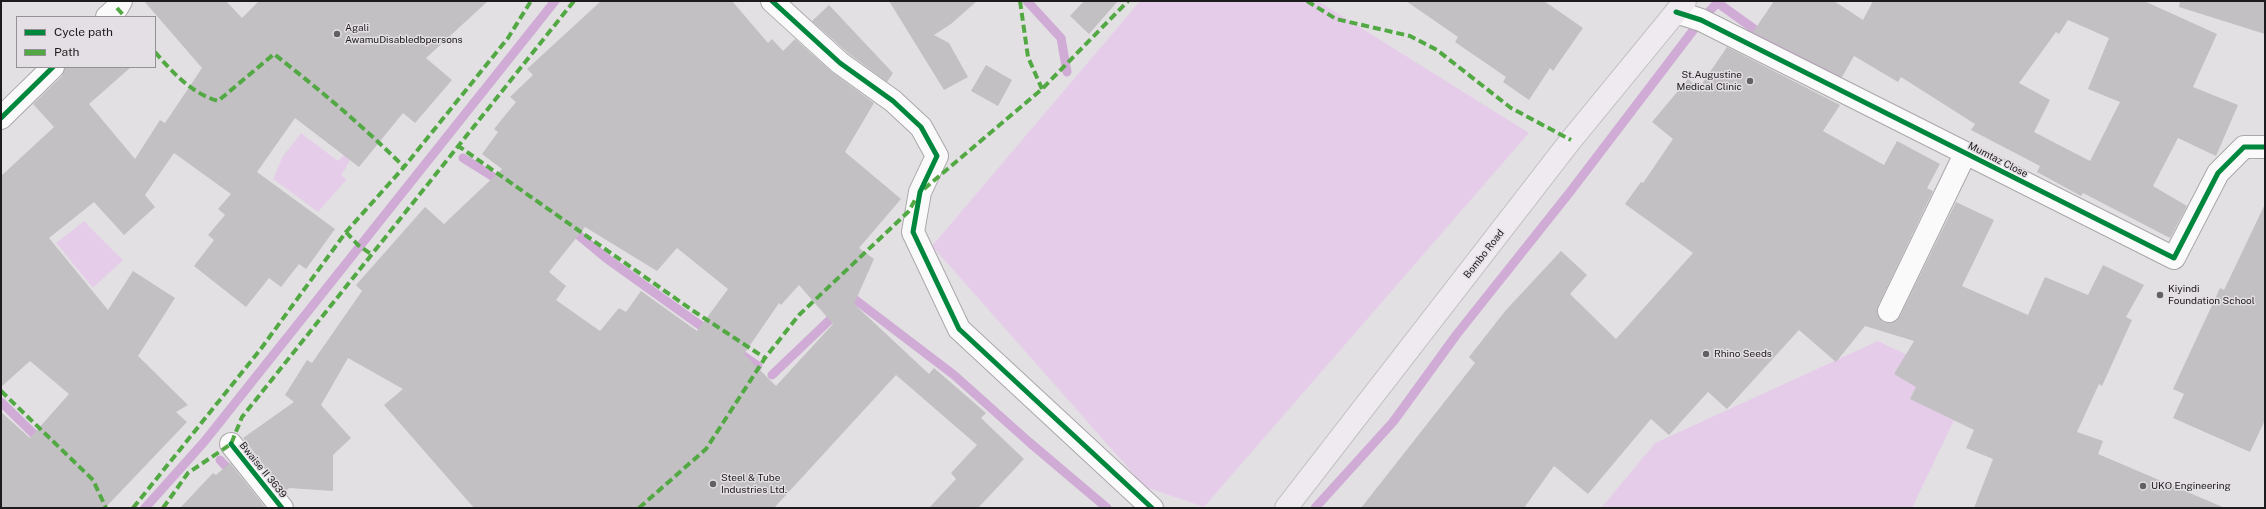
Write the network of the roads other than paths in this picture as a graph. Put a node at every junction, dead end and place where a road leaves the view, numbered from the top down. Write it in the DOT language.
graph roads {
  1 [pos="121,1"];
  2 [pos="772,1"];
  3 [pos="1680,6"];
  4 [pos="108,16"];
  5 [pos="52,68"];
  6 [pos="1,118"];
  7 [pos="2265,147"];
  8 [pos="1965,154"];
  9 [pos="1889,310"];
  10 [pos="231,444"];
  11 [pos="282,508"];
  12 [pos="1152,508"];
  13 [pos="1286,508"];
  1 -- 4 [label="street"];
  2 -- 12 [label="street"];
  3 -- 8 [label="street, Mumtaz Close"];
  3 -- 13 [label="main road, Bombo Road"];
  5 -- 6 [label="street"];
  7 -- 8 [label="street, Mumtaz Close"];
  8 -- 9 [label="street"];
  10 -- 11 [label="street, Bwaise II 3639"];
}
